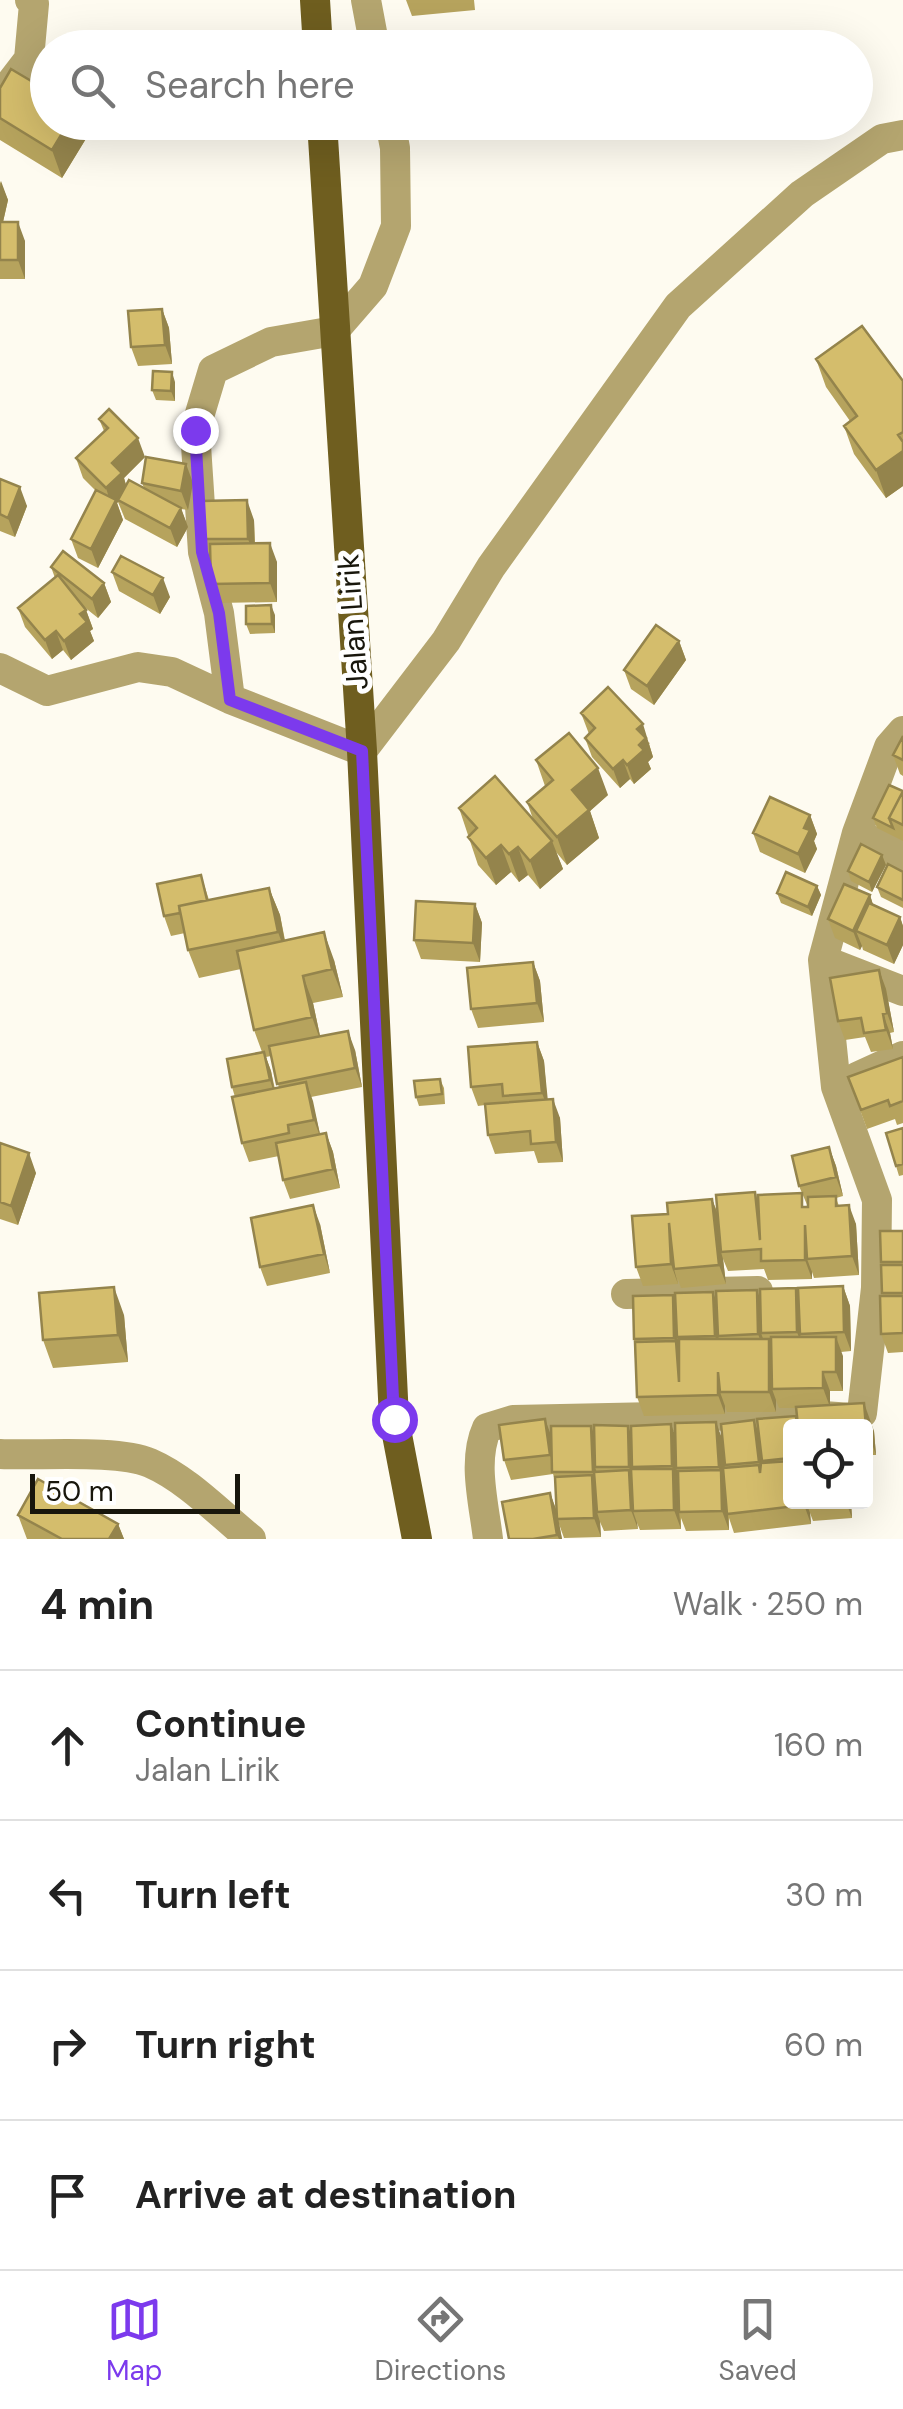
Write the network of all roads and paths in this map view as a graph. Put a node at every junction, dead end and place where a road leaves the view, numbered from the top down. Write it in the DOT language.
graph roads {
  1 [pos="30,0"];
  2 [pos="315,0"];
  3 [pos="366,0"];
  4 [pos="32,30"];
  5 [pos="317,30"];
  6 [pos="372,30"];
  7 [pos="30,48"];
  8 [pos="0,97"];
  9 [pos="903,134"];
  10 [pos="323,140"];
  11 [pos="393,140"];
  12 [pos="334,331"];
  13 [pos="0,668"];
  14 [pos="230,700"];
  15 [pos="903,731"];
  16 [pos="362,751"];
  17 [pos="857,833"];
  18 [pos="903,857"];
  19 [pos="823,960"];
  20 [pos="903,991"];
  21 [pos="903,1056"];
  22 [pos="836,1086"];
  23 [pos="890,1197"];
  24 [pos="876,1288"];
  25 [pos="837,1289"];
  26 [pos="780,1290"];
  27 [pos="626,1294"];
  28 [pos="0,1454"];
  29 [pos="251,1539"];
  30 [pos="416,1539"];
  31 [pos="488,1539"];
  1 -- 4 [label="street"];
  2 -- 5 [label="main road"];
  3 -- 6 [label="street"];
  7 -- 8 [label="street"];
  9 -- 16 [label="street"];
  10 -- 12 [label="main road, Jalan Lirik"];
  11 -- 12 [label="street"];
  12 -- 14 [label="street"];
  12 -- 16 [label="main road, Jalan Lirik"];
  13 -- 14 [label="street"];
  14 -- 16 [label="street"];
  15 -- 17 [label="street"];
  16 -- 30 [label="main road, Jalan Lirik"];
  17 -- 18 [label="street"];
  17 -- 19 [label="street"];
  19 -- 20 [label="street"];
  19 -- 22 [label="street"];
  21 -- 22 [label="street"];
  22 -- 23 [label="street"];
  23 -- 24 [label="street"];
  24 -- 25 [label="street"];
  24 -- 31 [label="street"];
  26 -- 27 [label="street"];
  28 -- 29 [label="street"];
}
